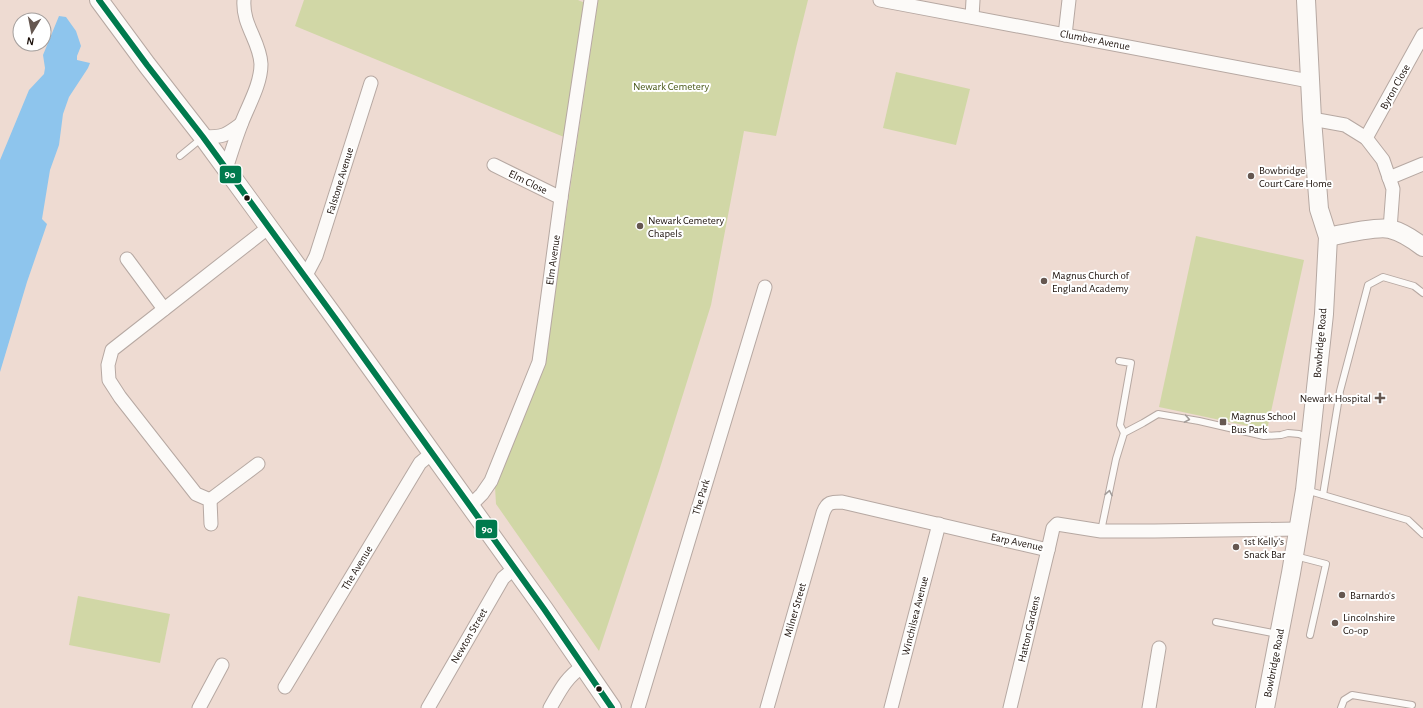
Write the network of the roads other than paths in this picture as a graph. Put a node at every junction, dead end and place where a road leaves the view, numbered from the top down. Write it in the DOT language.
graph roads {
  1 [pos="244,0"];
  2 [pos="591,0"];
  3 [pos="880,0"];
  4 [pos="974,0"];
  5 [pos="1069,0"];
  6 [pos="1306,0"];
  7 [pos="102,3"];
  8 [pos="972,17"];
  9 [pos="1065,35"];
  10 [pos="1423,35"];
  11 [pos="1309,81"];
  12 [pos="371,83"];
  13 [pos="1312,119"];
  14 [pos="241,124"];
  15 [pos="203,137"];
  16 [pos="1366,138"];
  17 [pos="180,156"];
  18 [pos="1423,164"];
  19 [pos="494,165"];
  20 [pos="226,169"];
  21 [pos="1389,178"];
  22 [pos="561,198"];
  23 [pos="269,227"];
  24 [pos="1390,229"];
  25 [pos="1328,237"];
  26 [pos="1423,247"];
  27 [pos="128,259"];
  28 [pos="305,277"];
  29 [pos="765,287"];
  30 [pos="1423,293"];
  31 [pos="164,308"];
  32 [pos="1119,361"];
  33 [pos="1124,433"];
  34 [pos="1311,438"];
  35 [pos="432,453"];
  36 [pos="258,464"];
  37 [pos="1305,490"];
  38 [pos="1323,495"];
  39 [pos="210,500"];
  40 [pos="470,506"];
  41 [pos="823,513"];
  42 [pos="211,524"];
  43 [pos="939,524"];
  44 [pos="1298,529"];
  45 [pos="1101,531"];
  46 [pos="1423,534"];
  47 [pos="1048,550"];
  48 [pos="1294,556"];
  49 [pos="515,568"];
  50 [pos="1216,622"];
  51 [pos="1279,635"];
  52 [pos="1310,635"];
  53 [pos="1159,648"];
  54 [pos="222,665"];
  55 [pos="583,666"];
  56 [pos="285,687"];
  57 [pos="1412,705"];
  58 [pos="199,708"];
  59 [pos="428,708"];
  60 [pos="550,708"];
  61 [pos="612,708"];
  62 [pos="638,708"];
  63 [pos="767,708"];
  64 [pos="891,708"];
  65 [pos="1010,708"];
  66 [pos="1149,708"];
  67 [pos="1265,708"];
  68 [pos="1341,708"];
  1 -- 14 [label="street"];
  2 -- 22 [label="street, Elm Avenue"];
  3 -- 8 [label="street, Clumber Avenue"];
  4 -- 8 [label="street"];
  5 -- 9 [label="street"];
  6 -- 11 [label="main road, Bowbridge Road"];
  7 -- 15 [label="main road"];
  8 -- 9 [label="street, Clumber Avenue"];
  9 -- 11 [label="street, Clumber Avenue"];
  10 -- 16 [label="street, Byron Close"];
  11 -- 13 [label="main road, Bowbridge Road"];
  12 -- 28 [label="street, Falstone Avenue"];
  13 -- 16 [label="street"];
  13 -- 25 [label="main road, Bowbridge Road"];
  14 -- 15 [label="street"];
  14 -- 20 [label="street"];
  15 -- 17 [label="lane"];
  15 -- 20 [label="main road"];
  16 -- 21 [label="street"];
  18 -- 21 [label="street"];
  19 -- 22 [label="street, Elm Close"];
  20 -- 23 [label="main road"];
  21 -- 24 [label="street"];
  22 -- 40 [label="street, Elm Avenue"];
  23 -- 28 [label="main road"];
  23 -- 31 [label="street"];
  24 -- 25 [label="main road"];
  24 -- 26 [label="main road"];
  25 -- 34 [label="main road, Bowbridge Road"];
  27 -- 31 [label="street"];
  28 -- 35 [label="main road"];
  29 -- 62 [label="street, The Park"];
  30 -- 38 [label="lane"];
  31 -- 39 [label="street"];
  32 -- 33 [label="lane"];
  33 -- 34 [label="lane, one-way"];
  45 -- 33 [label="lane, one-way"];
  34 -- 37 [label="main road, Bowbridge Road"];
  35 -- 40 [label="main road"];
  35 -- 56 [label="street, The Avenue"];
  36 -- 39 [label="street"];
  37 -- 38 [label="lane"];
  37 -- 44 [label="main road, Bowbridge Road"];
  38 -- 46 [label="lane"];
  39 -- 42 [label="street"];
  40 -- 49 [label="main road"];
  41 -- 43 [label="street, Earp Avenue"];
  41 -- 63 [label="street, Milner Street"];
  43 -- 47 [label="street, Earp Avenue"];
  43 -- 64 [label="street, Winchilsea Avenue"];
  44 -- 45 [label="street, Earp Avenue"];
  44 -- 48 [label="main road, Bowbridge Road"];
  45 -- 47 [label="street, Earp Avenue"];
  47 -- 65 [label="street, Hatton Gardens"];
  48 -- 51 [label="main road, Bowbridge Road"];
  48 -- 52 [label="lane"];
  49 -- 55 [label="main road"];
  49 -- 59 [label="street, Newton Street"];
  50 -- 51 [label="lane"];
  51 -- 67 [label="main road, Bowbridge Road"];
  53 -- 66 [label="street"];
  54 -- 58 [label="street"];
  55 -- 60 [label="street"];
  55 -- 61 [label="main road"];
  57 -- 68 [label="lane"];
}
